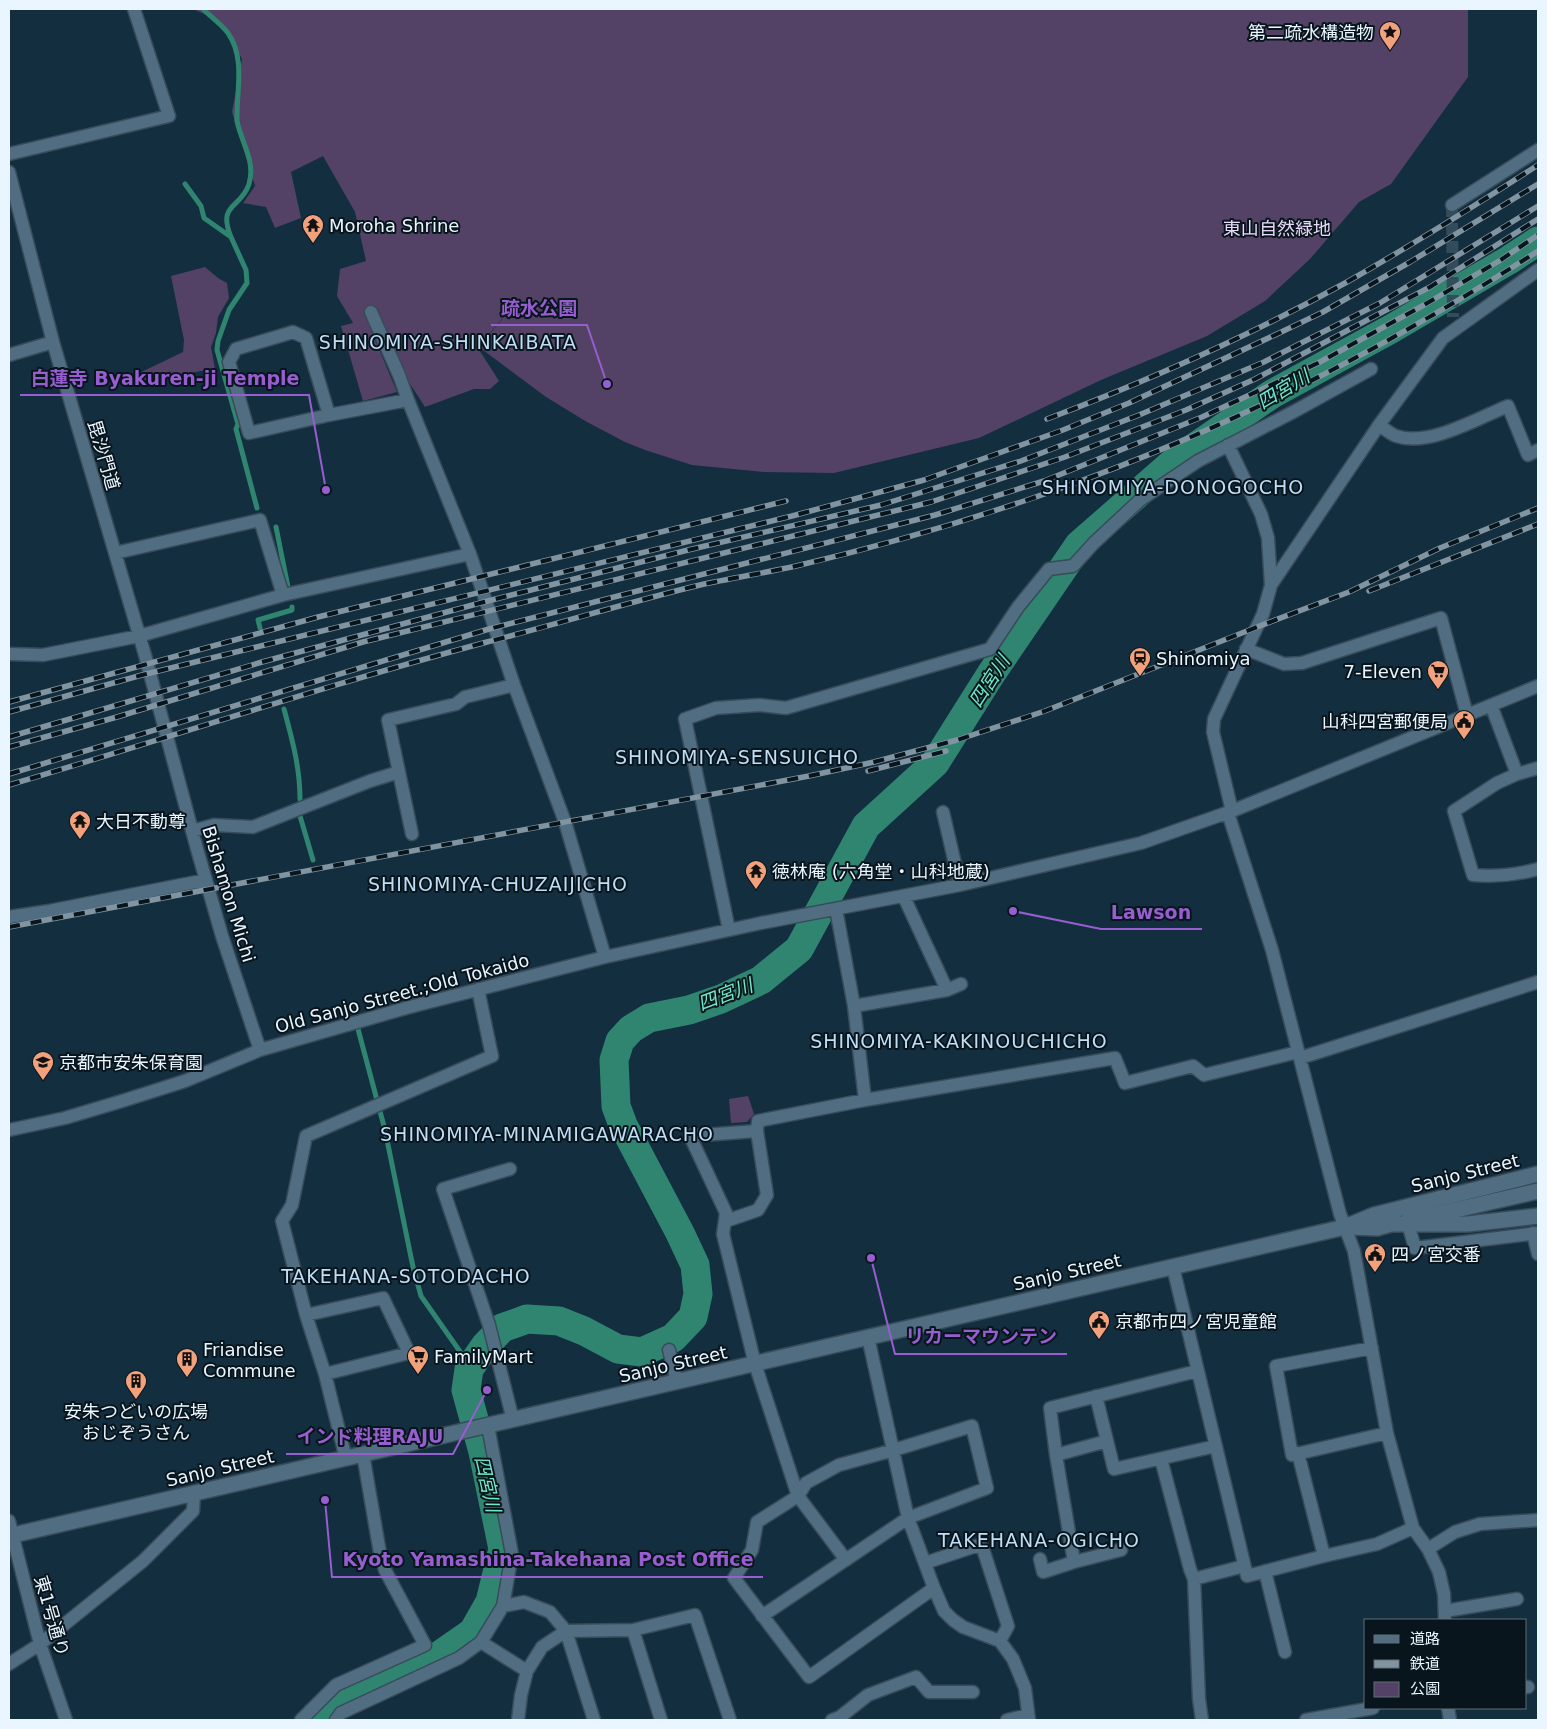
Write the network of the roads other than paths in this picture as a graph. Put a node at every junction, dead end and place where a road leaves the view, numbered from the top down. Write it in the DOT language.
graph roads {
  1 [pos="134,9"];
  2 [pos="1538,150"];
  3 [pos="9,154"];
  4 [pos="9,172"];
  5 [pos="1452,205"];
  6 [pos="1538,270"];
  7 [pos="371,312"];
  8 [pos="53,342"];
  9 [pos="9,355"];
  10 [pos="1371,369"];
  11 [pos="408,400"];
  12 [pos="329,415"];
  13 [pos="1379,425"];
  14 [pos="1228,445"];
  15 [pos="1538,450"];
  16 [pos="115,554"];
  17 [pos="470,554"];
  18 [pos="1271,585"];
  19 [pos="283,595"];
  20 [pos="139,636"];
  21 [pos="1246,649"];
  22 [pos="9,654"];
  23 [pos="514,685"];
  24 [pos="1538,686"];
  25 [pos="1491,705"];
  26 [pos="1467,715"];
  27 [pos="1538,768"];
  28 [pos="399,772"];
  29 [pos="1517,774"];
  30 [pos="943,812"];
  31 [pos="1230,812"];
  32 [pos="192,831"];
  33 [pos="412,834"];
  34 [pos="1538,869"];
  35 [pos="206,880"];
  36 [pos="960,885"];
  37 [pos="904,897"];
  38 [pos="832,909"];
  39 [pos="9,917"];
  40 [pos="729,930"];
  41 [pos="605,957"];
  42 [pos="1538,982"];
  43 [pos="961,984"];
  44 [pos="478,989"];
  45 [pos="946,990"];
  46 [pos="854,1006"];
  47 [pos="260,1050"];
  48 [pos="1299,1055"];
  49 [pos="865,1100"];
  50 [pos="9,1130"];
  51 [pos="757,1131"];
  52 [pos="510,1169"];
  53 [pos="1538,1174"];
  54 [pos="1538,1192"];
  55 [pos="1538,1216"];
  56 [pos="726,1221"];
  57 [pos="1391,1224"];
  58 [pos="1408,1224"];
  59 [pos="1345,1227"];
  60 [pos="1535,1233"];
  61 [pos="1538,1254"];
  62 [pos="1173,1267"];
  63 [pos="306,1315"];
  64 [pos="868,1338"];
  65 [pos="1372,1348"];
  66 [pos="669,1350"];
  67 [pos="755,1364"];
  68 [pos="1197,1371"];
  69 [pos="325,1374"];
  70 [pos="677,1382"];
  71 [pos="1096,1396"];
  72 [pos="513,1420"];
  73 [pos="486,1426"];
  74 [pos="1387,1434"];
  75 [pos="1108,1441"];
  76 [pos="1216,1446"];
  77 [pos="894,1450"];
  78 [pos="1298,1453"];
  79 [pos="363,1454"];
  80 [pos="1056,1455"];
  81 [pos="346,1458"];
  82 [pos="1161,1459"];
  83 [pos="194,1494"];
  84 [pos="798,1496"];
  85 [pos="908,1518"];
  86 [pos="1538,1520"];
  87 [pos="1413,1528"];
  88 [pos="10,1531"];
  89 [pos="1428,1549"];
  90 [pos="1121,1550"];
  91 [pos="1324,1556"];
  92 [pos="1040,1559"];
  93 [pos="846,1560"];
  94 [pos="1074,1562"];
  95 [pos="925,1563"];
  96 [pos="1244,1566"];
  97 [pos="1265,1571"];
  98 [pos="1194,1580"];
  99 [pos="934,1588"];
  100 [pos="1517,1599"];
  101 [pos="503,1606"];
  102 [pos="762,1616"];
  103 [pos="1445,1616"];
  104 [pos="633,1630"];
  105 [pos="566,1631"];
  106 [pos="481,1642"];
  107 [pos="1000,1642"];
  108 [pos="40,1644"];
  109 [pos="1285,1652"];
  110 [pos="9,1664"];
  111 [pos="527,1671"];
  112 [pos="972,1692"];
  113 [pos="1367,1709"];
  114 [pos="1029,1718"];
  115 [pos="66,1720"];
  116 [pos="301,1720"];
  117 [pos="336,1720"];
  118 [pos="518,1720"];
  119 [pos="594,1720"];
  120 [pos="661,1720"];
  121 [pos="730,1720"];
  122 [pos="832,1720"];
  123 [pos="1007,1720"];
  124 [pos="1202,1720"];
  125 [pos="1306,1720"];
  1 -- 3 [label="street"];
  2 -- 5 [label="street"];
  4 -- 8 [label="street, 毘沙門道"];
  6 -- 13 [label="street"];
  7 -- 11 [label="street"];
  8 -- 9 [label="street"];
  8 -- 16 [label="street, 毘沙門道"];
  10 -- 14 [label="street"];
  11 -- 12 [label="street"];
  11 -- 17 [label="street"];
  12 -- 12 [label="street"];
  13 -- 15 [label="street"];
  13 -- 18 [label="street"];
  14 -- 18 [label="street"];
  14 -- 40 [label="street"];
  16 -- 19 [label="street"];
  16 -- 20 [label="street, 毘沙門道"];
  17 -- 19 [label="street"];
  17 -- 23 [label="street"];
  18 -- 21 [label="street"];
  19 -- 20 [label="street"];
  20 -- 22 [label="street"];
  20 -- 32 [label="street, 毘沙門道"];
  21 -- 26 [label="street"];
  21 -- 31 [label="street"];
  23 -- 28 [label="street"];
  23 -- 41 [label="street"];
  24 -- 25 [label="street"];
  25 -- 26 [label="street"];
  25 -- 29 [label="street"];
  26 -- 31 [label="street"];
  27 -- 29 [label="street"];
  28 -- 32 [label="street"];
  28 -- 33 [label="street"];
  29 -- 34 [label="street"];
  30 -- 36 [label="street"];
  31 -- 36 [label="street"];
  31 -- 48 [label="street"];
  32 -- 35 [label="street, Bishamon Michi"];
  35 -- 39 [label="street"];
  35 -- 47 [label="street, Bishamon Michi"];
  36 -- 37 [label="street"];
  37 -- 38 [label="street"];
  37 -- 45 [label="street"];
  38 -- 40 [label="street, Old Sanjo Street.;Old Tokaido"];
  38 -- 46 [label="street"];
  40 -- 41 [label="street, Old Sanjo Street.;Old Tokaido"];
  41 -- 44 [label="street, Old Sanjo Street.;Old Tokaido"];
  42 -- 48 [label="street"];
  43 -- 45 [label="street"];
  44 -- 47 [label="street, Old Sanjo Street.;Old Tokaido"];
  44 -- 63 [label="street"];
  45 -- 46 [label="street"];
  46 -- 49 [label="street"];
  47 -- 50 [label="street, Old Sanjo Street.;Old Tokaido"];
  48 -- 49 [label="street"];
  48 -- 59 [label="street"];
  49 -- 51 [label="street"];
  51 -- 56 [label="street"];
  51 -- 56 [label="street"];
  52 -- 72 [label="street"];
  53 -- 59 [label="main road, Sanjo Street"];
  54 -- 57 [label="main road"];
  55 -- 58 [label="main road, Sanjo Street"];
  56 -- 67 [label="street"];
  57 -- 58 [label="main road, Sanjo Street"];
  57 -- 59 [label="main road, Sanjo Street"];
  58 -- 60 [label="street"];
  59 -- 62 [label="main road, Sanjo Street"];
  59 -- 65 [label="street"];
  60 -- 61 [label="street"];
  62 -- 64 [label="main road, Sanjo Street"];
  62 -- 68 [label="street"];
  63 -- 69 [label="street"];
  63 -- 69 [label="street"];
  64 -- 67 [label="main road, Sanjo Street"];
  64 -- 77 [label="street"];
  65 -- 74 [label="street"];
  65 -- 78 [label="street"];
  66 -- 70 [label="street"];
  67 -- 70 [label="main road, Sanjo Street"];
  67 -- 84 [label="street"];
  68 -- 71 [label="street"];
  68 -- 76 [label="street"];
  69 -- 81 [label="street"];
  70 -- 72 [label="main road, Sanjo Street"];
  71 -- 75 [label="street"];
  71 -- 80 [label="street"];
  72 -- 73 [label="main road, Sanjo Street"];
  73 -- 79 [label="main road, Sanjo Street"];
  73 -- 101 [label="street"];
  74 -- 78 [label="street"];
  74 -- 87 [label="street"];
  75 -- 80 [label="street"];
  75 -- 82 [label="street"];
  76 -- 82 [label="street"];
  76 -- 96 [label="street"];
  77 -- 84 [label="street"];
  77 -- 85 [label="street"];
  77 -- 85 [label="street"];
  78 -- 91 [label="street"];
  79 -- 81 [label="main road, Sanjo Street"];
  79 -- 116 [label="street"];
  80 -- 94 [label="street"];
  81 -- 83 [label="main road, Sanjo Street"];
  82 -- 98 [label="street"];
  83 -- 88 [label="main road, Sanjo Street"];
  83 -- 108 [label="street"];
  84 -- 93 [label="street"];
  84 -- 102 [label="street"];
  85 -- 93 [label="street"];
  85 -- 95 [label="street"];
  86 -- 89 [label="street"];
  87 -- 89 [label="street"];
  87 -- 91 [label="street"];
  88 -- 108 [label="street, 東1号通り"];
  89 -- 103 [label="street"];
  90 -- 94 [label="street"];
  91 -- 97 [label="street"];
  92 -- 94 [label="street"];
  93 -- 102 [label="street"];
  95 -- 99 [label="street"];
  95 -- 107 [label="street"];
  96 -- 97 [label="street"];
  96 -- 98 [label="street"];
  97 -- 109 [label="street"];
  98 -- 124 [label="street"];
  99 -- 102 [label="street"];
  99 -- 107 [label="street"];
  100 -- 103 [label="street"];
  101 -- 105 [label="street"];
  101 -- 106 [label="street"];
  104 -- 105 [label="street"];
  104 -- 120 [label="street"];
  104 -- 121 [label="street"];
  105 -- 111 [label="street"];
  105 -- 119 [label="street"];
  106 -- 111 [label="street"];
  106 -- 117 [label="street"];
  107 -- 114 [label="street"];
  108 -- 110 [label="street"];
  108 -- 115 [label="street, 東1号通り"];
  111 -- 118 [label="street"];
  112 -- 122 [label="street"];
  113 -- 125 [label="street"];
  114 -- 123 [label="street"];
}
